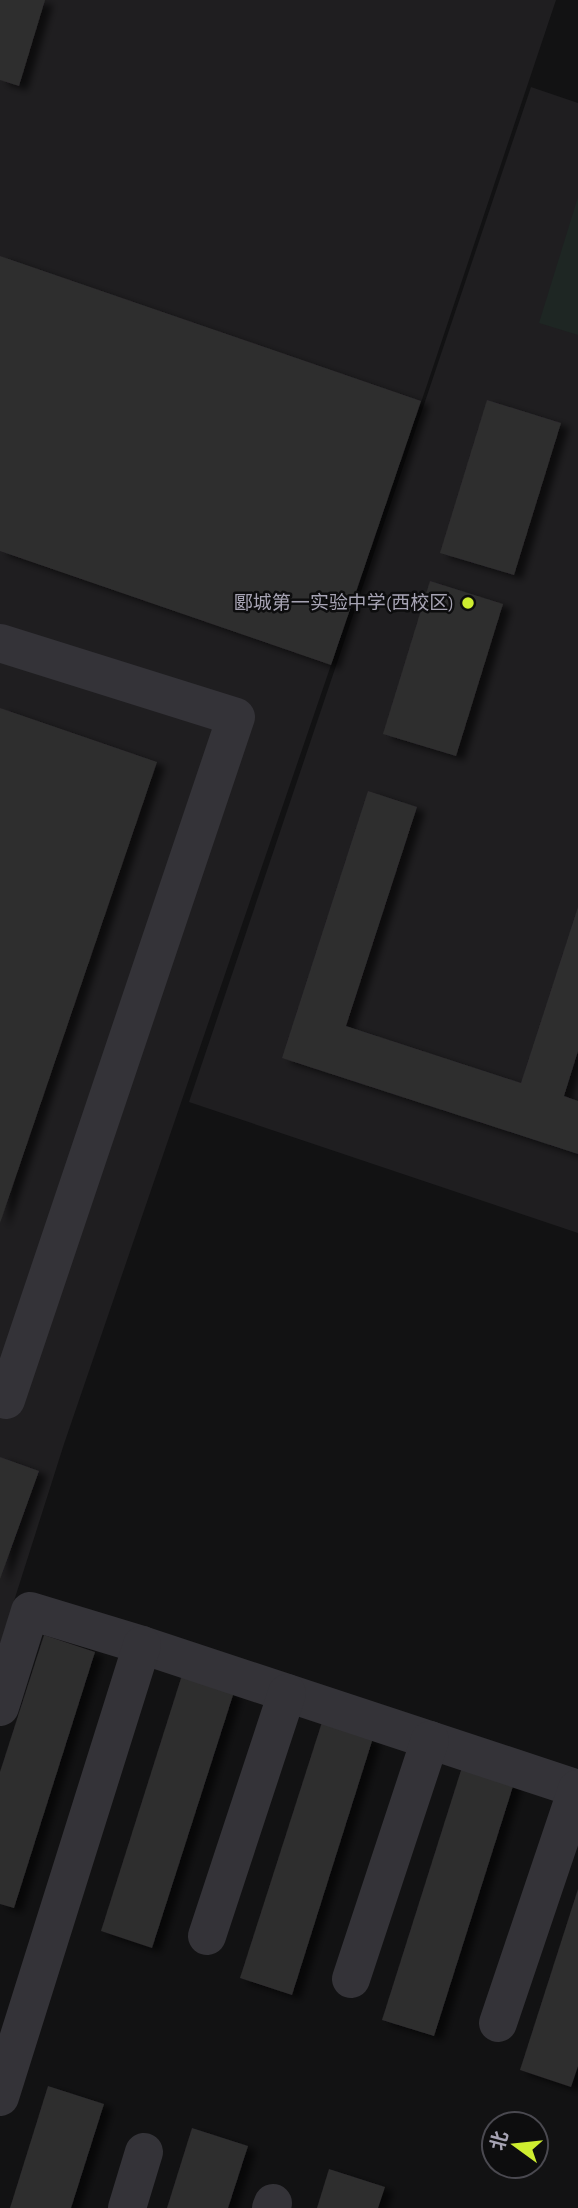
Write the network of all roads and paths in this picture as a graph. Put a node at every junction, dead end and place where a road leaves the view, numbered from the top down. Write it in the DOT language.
graph roads {
  1 [pos="0,643"];
  2 [pos="0,1398"];
  3 [pos="142,1645"];
  4 [pos="286,1693"];
  5 [pos="0,1707"];
  6 [pos="429,1740"];
  7 [pos="578,1789"];
  8 [pos="207,1936"];
  9 [pos="351,1979"];
  10 [pos="498,2023"];
  11 [pos="0,2096"];
  12 [pos="144,2152"];
  13 [pos="127,2208"];
  1 -- 2 [label="street"];
  3 -- 4 [label="street"];
  3 -- 5 [label="street"];
  3 -- 11 [label="street"];
  4 -- 6 [label="street"];
  4 -- 8 [label="street"];
  6 -- 7 [label="street"];
  6 -- 9 [label="street"];
  7 -- 10 [label="street"];
  12 -- 13 [label="street"];
}
